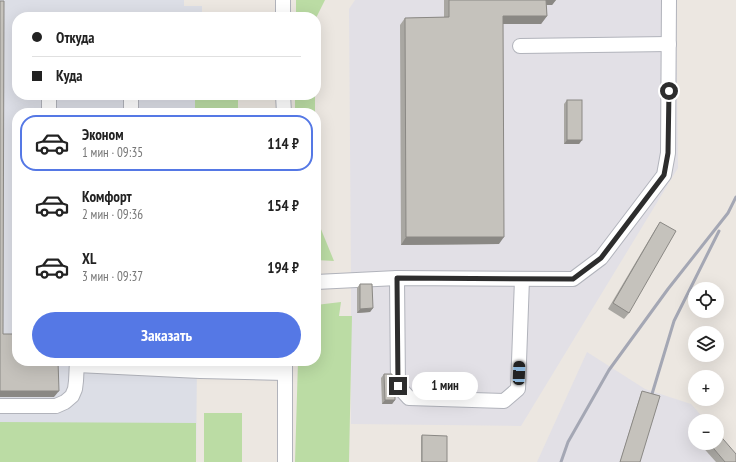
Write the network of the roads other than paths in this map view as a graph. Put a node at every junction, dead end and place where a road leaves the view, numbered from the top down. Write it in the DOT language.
graph roads {
  1 [pos="283,0"];
  2 [pos="669,0"];
  3 [pos="282,12"];
  4 [pos="669,44"];
  5 [pos="520,46"];
  6 [pos="397,278"];
  7 [pos="522,279"];
  8 [pos="321,282"];
  9 [pos="77,366"];
  10 [pos="123,366"];
  11 [pos="285,367"];
  12 [pos="0,406"];
  13 [pos="285,462"];
  1 -- 3 [label="street"];
  2 -- 4 [label="street"];
  4 -- 5 [label="street"];
  4 -- 7 [label="street"];
  6 -- 7 [label="street"];
  6 -- 7 [label="street"];
  6 -- 8 [label="street"];
  9 -- 12 [label="street"];
  10 -- 11 [label="street"];
  11 -- 13 [label="street"];
}
